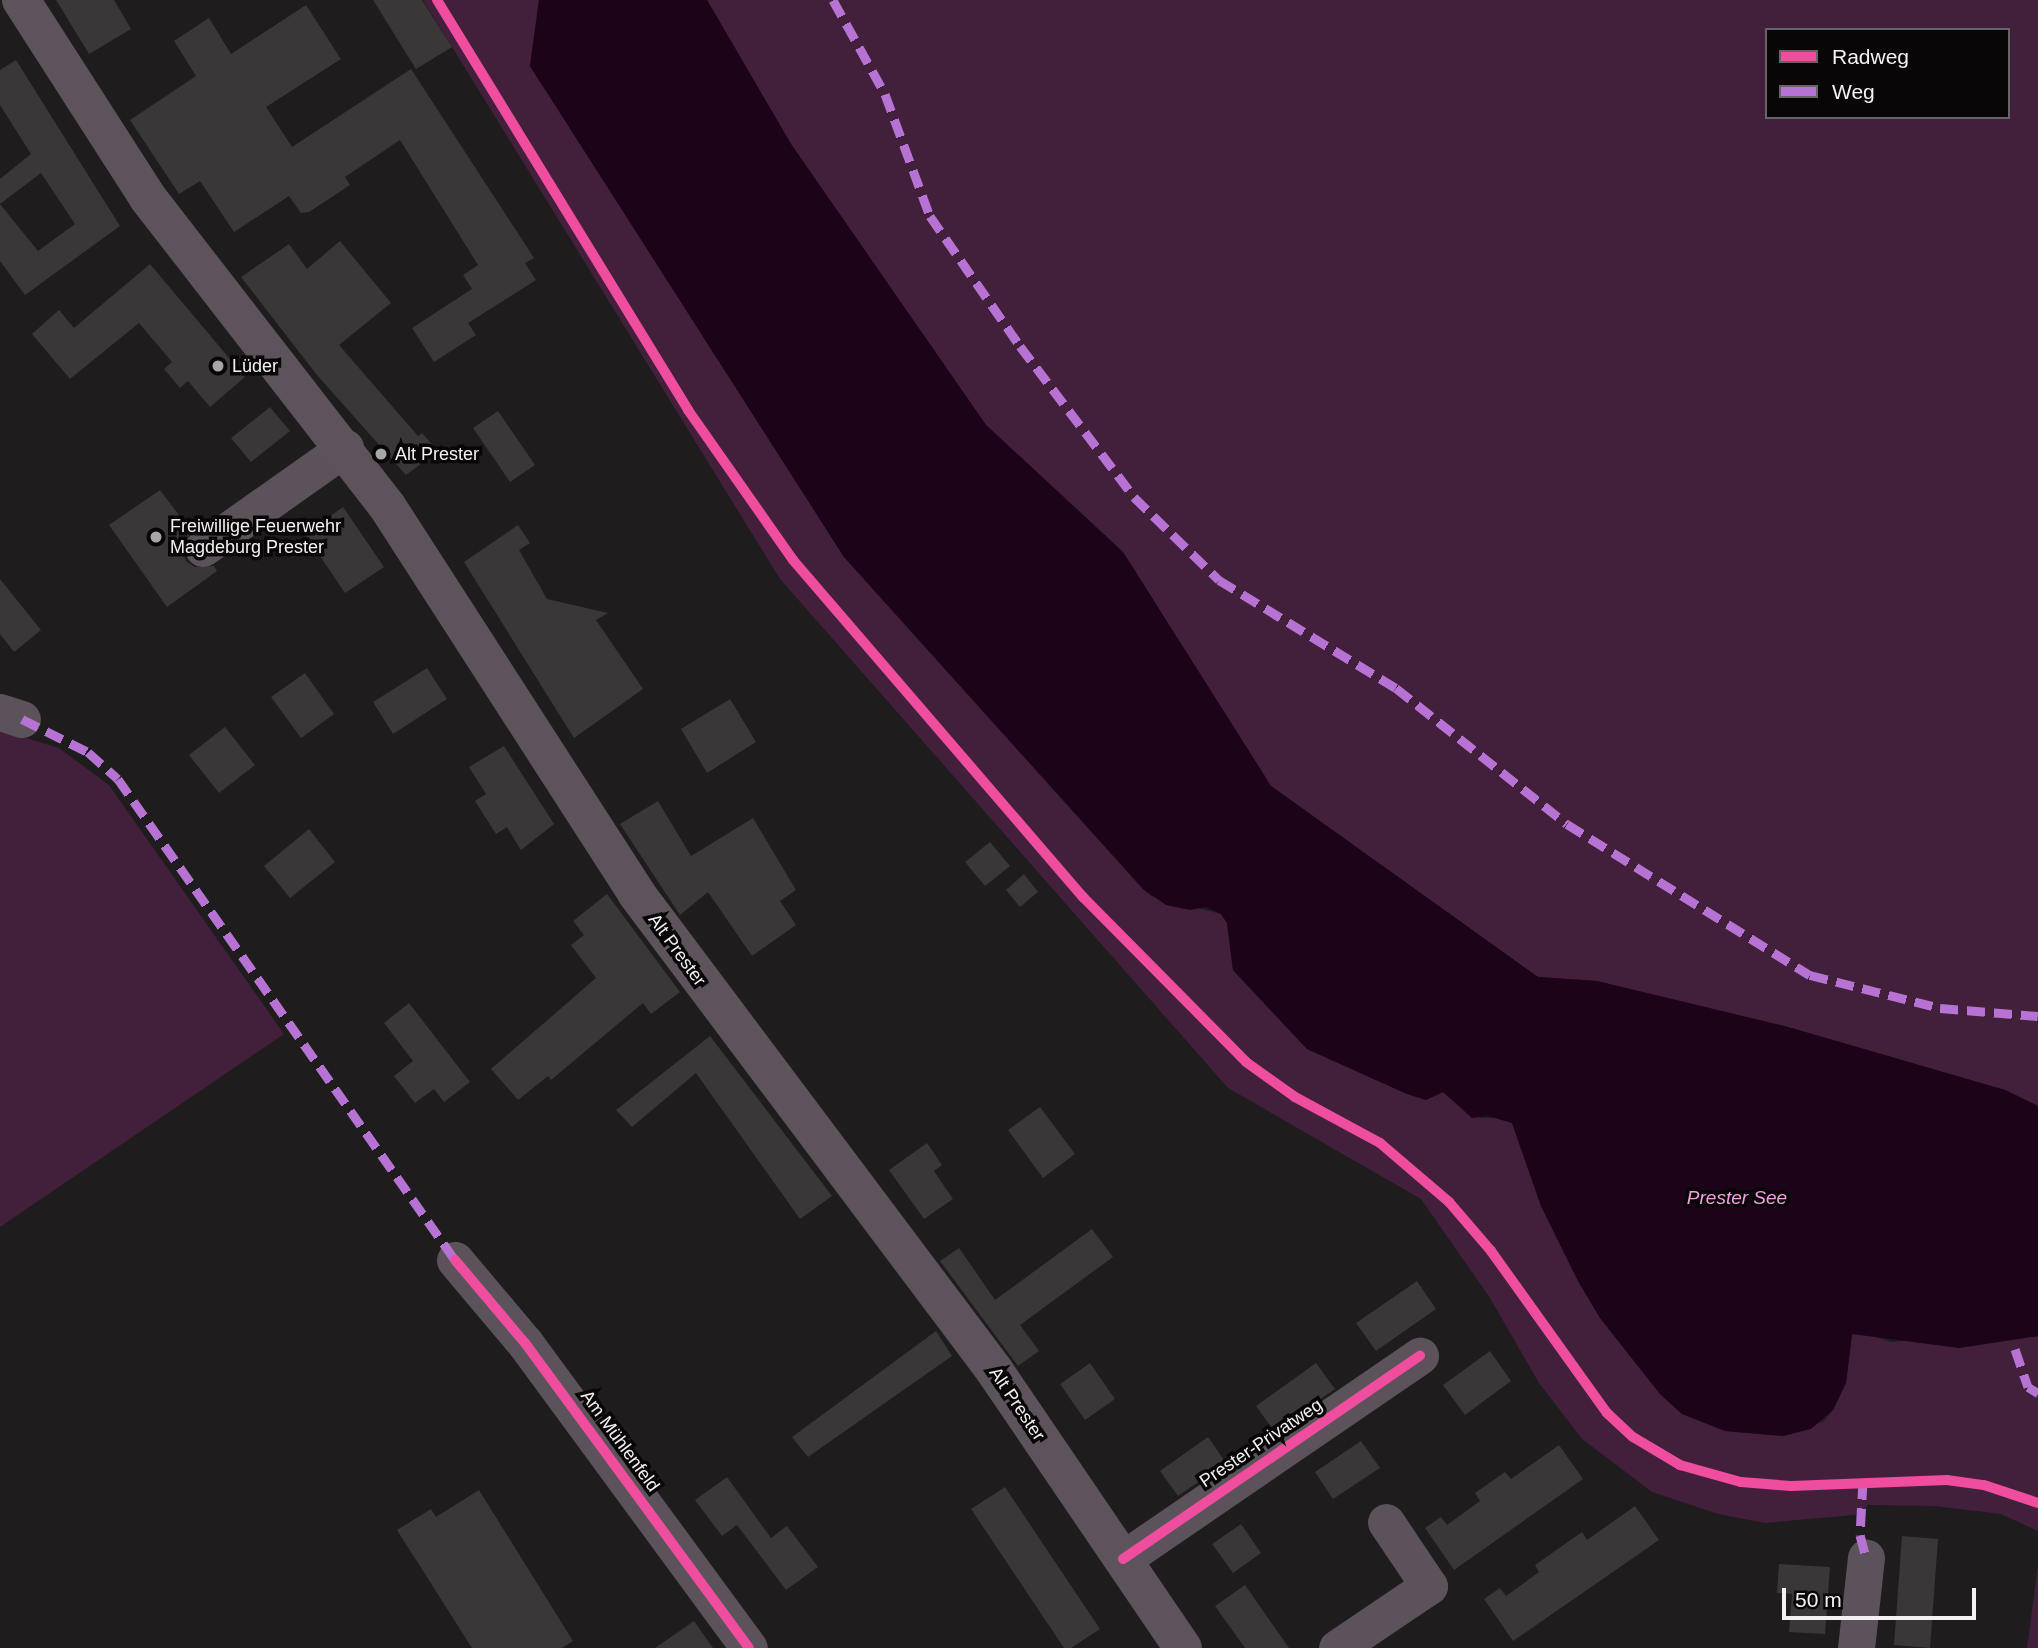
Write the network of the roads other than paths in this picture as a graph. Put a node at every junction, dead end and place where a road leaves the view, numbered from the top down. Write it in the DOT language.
graph roads {
  1 [pos="20,0"];
  2 [pos="345,448"];
  3 [pos="203,548"];
  4 [pos="455,1260"];
  5 [pos="1420,1356"];
  6 [pos="1386,1522"];
  7 [pos="1866,1558"];
  8 [pos="1123,1559"];
  9 [pos="749,1648"];
  10 [pos="1183,1648"];
  11 [pos="1338,1648"];
  12 [pos="1856,1648"];
  1 -- 2 [label="main road, Alt Prester"];
  2 -- 3 [label="street"];
  2 -- 8 [label="main road, Alt Prester"];
  4 -- 9 [label="street, Am Mühlenfeld"];
  5 -- 8 [label="street, Prester-Privatweg"];
  6 -- 11 [label="street"];
  7 -- 12 [label="street"];
  8 -- 10 [label="main road, Alt Prester"];
}
